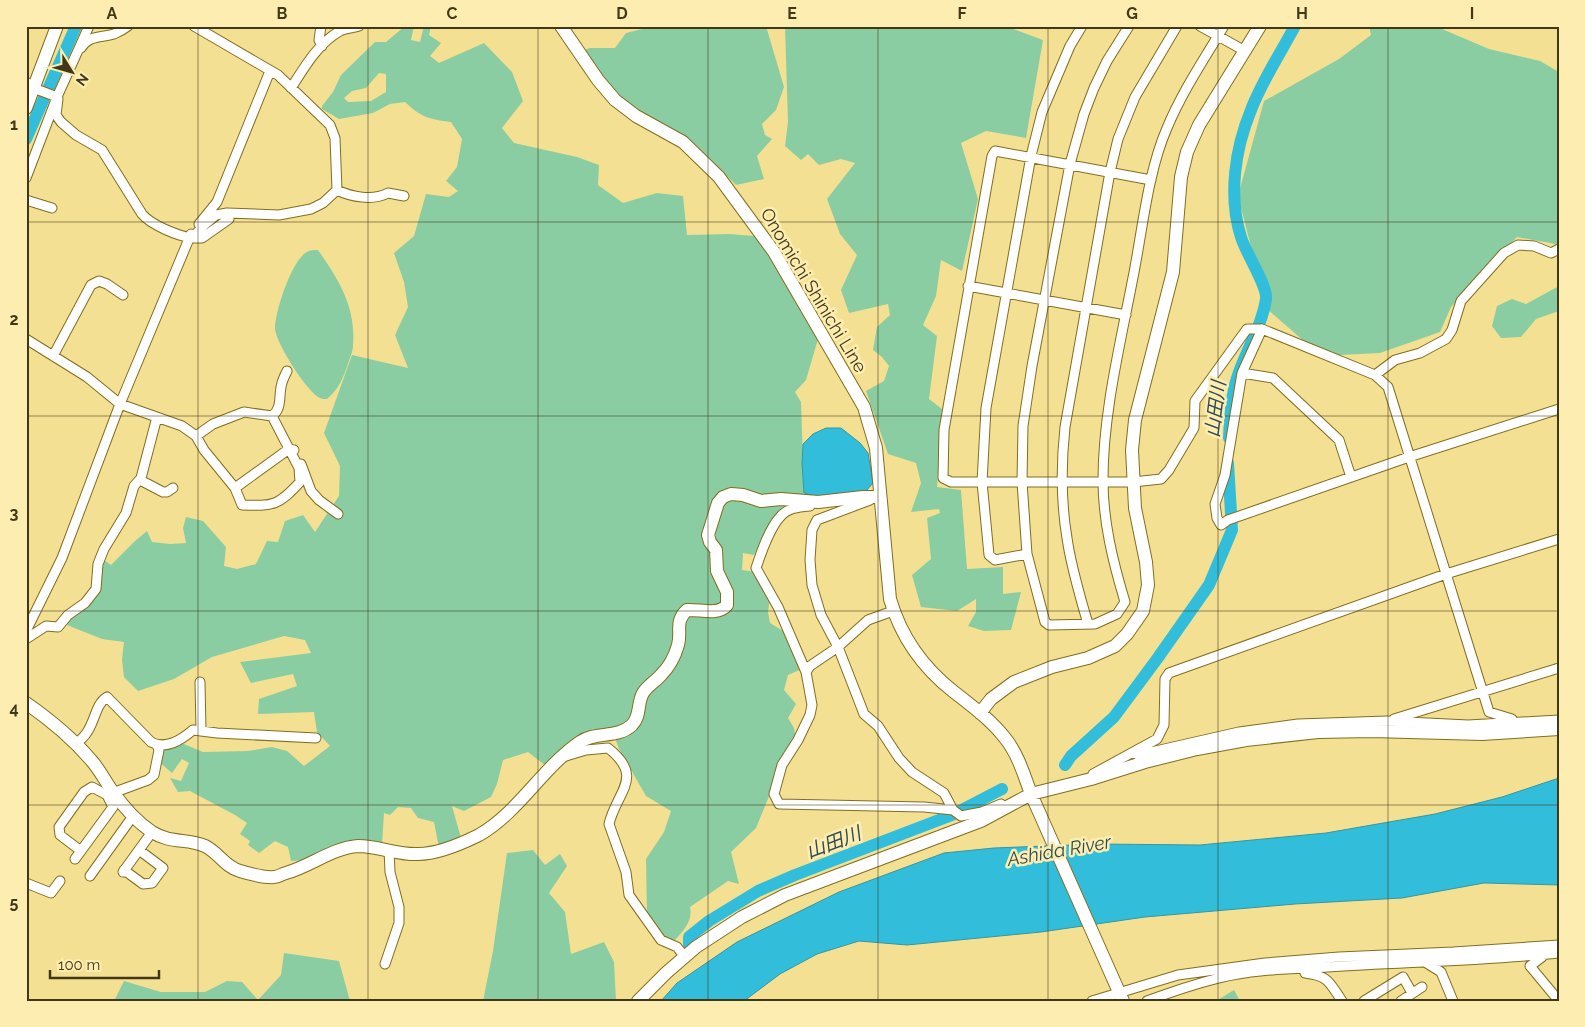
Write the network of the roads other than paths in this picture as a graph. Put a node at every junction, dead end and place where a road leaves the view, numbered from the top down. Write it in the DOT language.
graph roads {
  1 [pos="57,26"];
  2 [pos="89,26"];
  3 [pos="128,26"];
  4 [pos="321,26"];
  5 [pos="359,26"];
  6 [pos="561,26"];
  7 [pos="1082,26"];
  8 [pos="1129,26"];
  9 [pos="1177,26"];
  10 [pos="1200,26"];
  11 [pos="1224,26"];
  12 [pos="1260,26"];
  13 [pos="196,27"];
  14 [pos="1219,36"];
  15 [pos="322,46"];
  16 [pos="1245,51"];
  17 [pos="77,52"];
  18 [pos="270,71"];
  19 [pos="291,88"];
  20 [pos="30,95"];
  21 [pos="57,97"];
  22 [pos="1031,156"];
  23 [pos="1070,164"];
  24 [pos="1110,172"];
  25 [pos="26,178"];
  26 [pos="1151,180"];
  27 [pos="336,190"];
  28 [pos="404,196"];
  29 [pos="26,200"];
  30 [pos="52,208"];
  31 [pos="229,220"];
  32 [pos="190,238"];
  33 [pos="1559,249"];
  34 [pos="968,286"];
  35 [pos="1007,293"];
  36 [pos="123,294"];
  37 [pos="1045,300"];
  38 [pos="1086,307"];
  39 [pos="1126,314"];
  40 [pos="1262,329"];
  41 [pos="26,339"];
  42 [pos="53,356"];
  43 [pos="287,371"];
  44 [pos="1242,373"];
  45 [pos="1375,375"];
  46 [pos="120,404"];
  47 [pos="1559,409"];
  48 [pos="272,416"];
  49 [pos="156,417"];
  50 [pos="196,436"];
  51 [pos="289,449"];
  52 [pos="1409,457"];
  53 [pos="1351,477"];
  54 [pos="140,480"];
  55 [pos="982,482"];
  56 [pos="1022,482"];
  57 [pos="1063,482"];
  58 [pos="1103,482"];
  59 [pos="1133,482"];
  60 [pos="173,488"];
  61 [pos="235,488"];
  62 [pos="880,497"];
  63 [pos="818,502"];
  64 [pos="338,514"];
  65 [pos="1559,539"];
  66 [pos="1027,554"];
  67 [pos="1446,574"];
  68 [pos="894,610"];
  69 [pos="1088,624"];
  70 [pos="26,631"];
  71 [pos="26,639"];
  72 [pos="838,647"];
  73 [pos="1559,668"];
  74 [pos="806,672"];
  75 [pos="200,682"];
  76 [pos="1483,692"];
  77 [pos="28,707"];
  78 [pos="980,713"];
  79 [pos="1559,720"];
  80 [pos="1387,721"];
  81 [pos="1513,723"];
  82 [pos="1559,729"];
  83 [pos="201,730"];
  84 [pos="316,738"];
  85 [pos="75,744"];
  86 [pos="157,745"];
  87 [pos="1133,752"];
  88 [pos="564,756"];
  89 [pos="1091,779"];
  90 [pos="110,794"];
  91 [pos="1033,799"];
  92 [pos="1006,808"];
  93 [pos="953,810"];
  94 [pos="133,816"];
  95 [pos="152,832"];
  96 [pos="139,850"];
  97 [pos="389,850"];
  98 [pos="81,851"];
  99 [pos="76,859"];
  100 [pos="90,876"];
  101 [pos="60,881"];
  102 [pos="26,883"];
  103 [pos="1559,945"];
  104 [pos="1559,953"];
  105 [pos="1543,955"];
  106 [pos="685,958"];
  107 [pos="1425,962"];
  108 [pos="1265,963"];
  109 [pos="385,964"];
  110 [pos="1288,970"];
  111 [pos="1422,987"];
  112 [pos="1412,993"];
  113 [pos="1120,994"];
  114 [pos="638,1001"];
  115 [pos="1092,1001"];
  116 [pos="1147,1001"];
  117 [pos="1342,1001"];
  118 [pos="1364,1001"];
  119 [pos="1401,1001"];
  120 [pos="1453,1001"];
  121 [pos="1558,1001"];
  1 -- 20 [label="main road"];
  2 -- 17 [label="street"];
  3 -- 17 [label="street"];
  4 -- 15 [label="street"];
  5 -- 15 [label="street"];
  6 -- 62 [label="main road, Onomichi Shinichi Line"];
  7 -- 22 [label="street"];
  8 -- 23 [label="street"];
  9 -- 24 [label="street"];
  10 -- 14 [label="street"];
  11 -- 14 [label="street"];
  12 -- 16 [label="main road"];
  13 -- 18 [label="street"];
  14 -- 16 [label="street"];
  14 -- 26 [label="street"];
  15 -- 19 [label="street"];
  16 -- 59 [label="main road"];
  17 -- 21 [label="street"];
  18 -- 19 [label="street"];
  18 -- 32 [label="street"];
  19 -- 27 [label="street"];
  20 -- 21 [label="street"];
  21 -- 25 [label="street"];
  21 -- 32 [label="street"];
  22 -- 23 [label="street"];
  22 -- 34 [label="street"];
  22 -- 35 [label="street"];
  23 -- 24 [label="street"];
  23 -- 37 [label="street"];
  24 -- 26 [label="street"];
  24 -- 38 [label="street"];
  26 -- 39 [label="street"];
  27 -- 28 [label="street"];
  27 -- 32 [label="street"];
  29 -- 30 [label="street"];
  31 -- 32 [label="street"];
  32 -- 46 [label="street"];
  33 -- 45 [label="street"];
  34 -- 35 [label="street"];
  34 -- 55 [label="street"];
  35 -- 37 [label="street"];
  35 -- 55 [label="street"];
  36 -- 42 [label="street"];
  37 -- 38 [label="street"];
  37 -- 56 [label="street"];
  38 -- 39 [label="street"];
  38 -- 57 [label="street"];
  39 -- 58 [label="street"];
  40 -- 44 [label="street"];
  40 -- 45 [label="street"];
  40 -- 59 [label="street"];
  41 -- 42 [label="street"];
  42 -- 46 [label="street"];
  43 -- 48 [label="street"];
  44 -- 53 [label="street"];
  44 -- 53 [label="street"];
  45 -- 52 [label="street"];
  46 -- 49 [label="street"];
  46 -- 70 [label="street"];
  47 -- 52 [label="street"];
  48 -- 50 [label="street"];
  48 -- 51 [label="street"];
  49 -- 50 [label="street"];
  49 -- 54 [label="street"];
  50 -- 61 [label="street"];
  51 -- 61 [label="street"];
  51 -- 61 [label="street"];
  51 -- 64 [label="street"];
  52 -- 53 [label="street"];
  52 -- 67 [label="street"];
  54 -- 60 [label="street"];
  54 -- 71 [label="street"];
  55 -- 56 [label="street"];
  55 -- 66 [label="street"];
  56 -- 57 [label="street"];
  56 -- 66 [label="street"];
  57 -- 58 [label="street"];
  57 -- 69 [label="street"];
  58 -- 59 [label="street"];
  58 -- 69 [label="street"];
  59 -- 78 [label="main road"];
  62 -- 63 [label="main road"];
  62 -- 68 [label="main road, Onomichi Shinichi Line"];
  62 -- 72 [label="street"];
  63 -- 74 [label="street"];
  63 -- 88 [label="main road"];
  65 -- 67 [label="street"];
  66 -- 69 [label="street"];
  67 -- 76 [label="street"];
  67 -- 87 [label="street"];
  68 -- 72 [label="street"];
  68 -- 78 [label="main road, Onomichi Shinichi Line"];
  72 -- 74 [label="street"];
  72 -- 93 [label="street"];
  73 -- 76 [label="street"];
  74 -- 93 [label="street"];
  75 -- 83 [label="street"];
  76 -- 80 [label="street"];
  76 -- 81 [label="street"];
  77 -- 85 [label="main road"];
  78 -- 91 [label="main road, Onomichi Shinichi Line"];
  79 -- 81 [label="street"];
  80 -- 81 [label="street"];
  80 -- 87 [label="street"];
  82 -- 89 [label="main road"];
  83 -- 84 [label="street"];
  83 -- 86 [label="street"];
  85 -- 86 [label="street"];
  85 -- 90 [label="main road"];
  86 -- 90 [label="street"];
  87 -- 89 [label="street"];
  88 -- 97 [label="main road"];
  88 -- 106 [label="street"];
  89 -- 91 [label="main road"];
  90 -- 94 [label="main road"];
  90 -- 98 [label="street"];
  90 -- 98 [label="street"];
  91 -- 92 [label="main road"];
  91 -- 113 [label="main road, Onomichi Shinichi Line"];
  92 -- 93 [label="street"];
  92 -- 106 [label="main road"];
  94 -- 95 [label="main road"];
  94 -- 100 [label="street"];
  95 -- 96 [label="street"];
  95 -- 97 [label="main road"];
  96 -- 96 [label="street"];
  97 -- 109 [label="street"];
  98 -- 99 [label="street"];
  101 -- 102 [label="street"];
  103 -- 108 [label="street"];
  104 -- 105 [label="street"];
  105 -- 107 [label="street"];
  105 -- 121 [label="street"];
  106 -- 114 [label="main road"];
  107 -- 110 [label="street"];
  107 -- 120 [label="street"];
  108 -- 110 [label="street"];
  108 -- 113 [label="street"];
  110 -- 116 [label="street"];
  110 -- 117 [label="street"];
  111 -- 112 [label="street"];
  112 -- 118 [label="street"];
  112 -- 119 [label="street"];
  113 -- 115 [label="street"];
}
